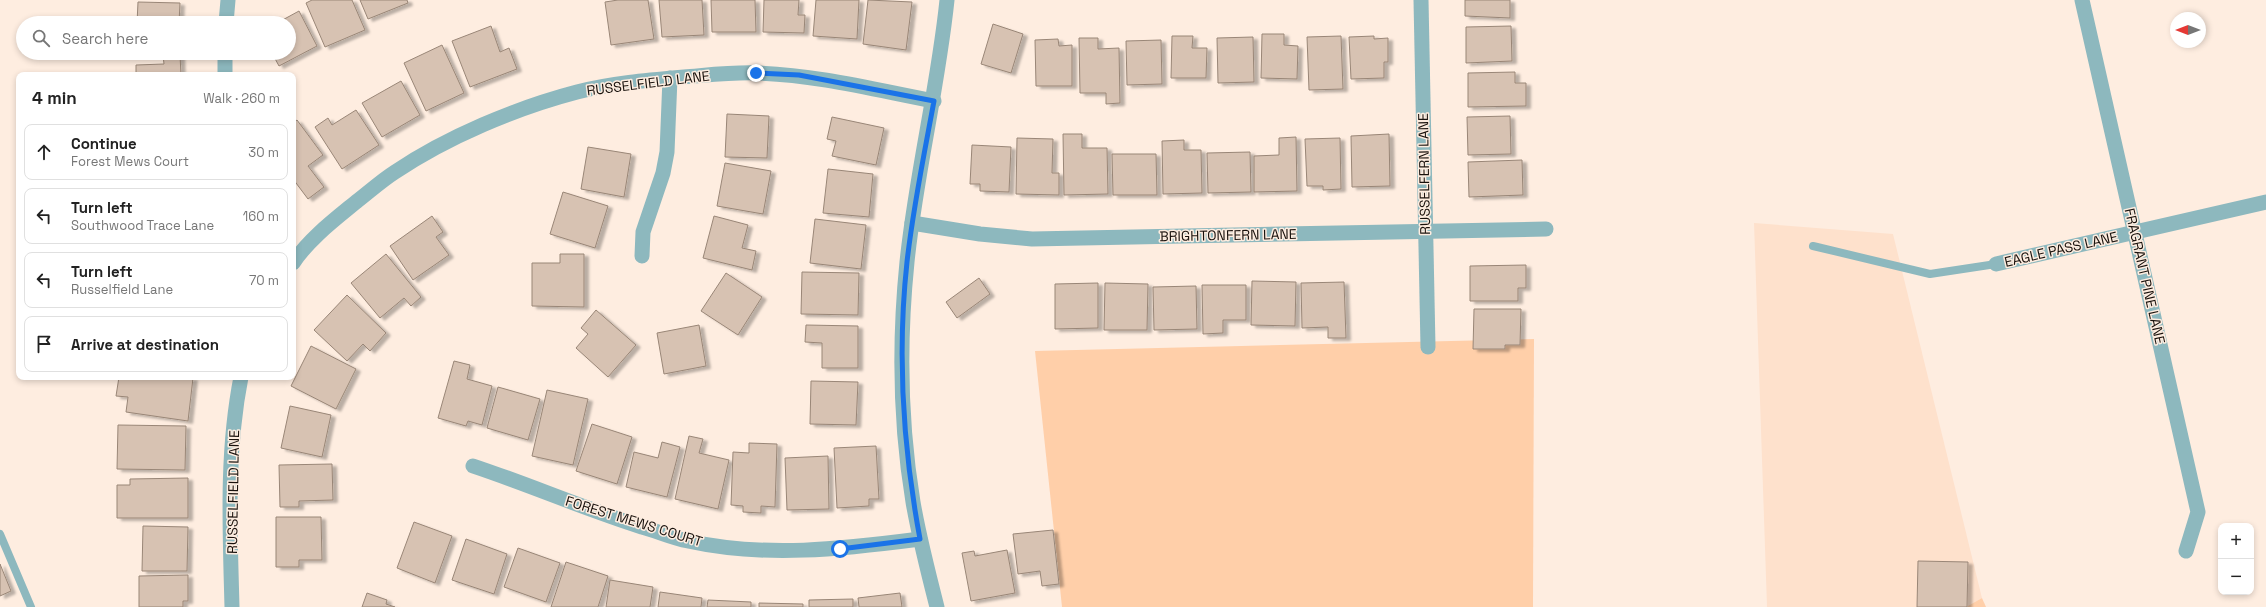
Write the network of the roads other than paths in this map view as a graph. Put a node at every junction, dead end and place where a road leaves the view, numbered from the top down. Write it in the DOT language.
graph roads {
  1 [pos="228,0"];
  2 [pos="947,0"];
  3 [pos="1421,0"];
  4 [pos="2082,0"];
  5 [pos="227,16"];
  6 [pos="225,60"];
  7 [pos="225,72"];
  8 [pos="670,78"];
  9 [pos="934,101"];
  10 [pos="2266,202"];
  11 [pos="912,223"];
  12 [pos="1546,229"];
  13 [pos="1425,230"];
  14 [pos="2135,231"];
  15 [pos="1813,246"];
  16 [pos="296,253"];
  17 [pos="642,256"];
  18 [pos="1996,264"];
  19 [pos="1428,347"];
  20 [pos="241,380"];
  21 [pos="473,466"];
  22 [pos="0,534"];
  23 [pos="920,539"];
  24 [pos="2186,551"];
  25 [pos="31,607"];
  26 [pos="232,607"];
  27 [pos="937,607"];
  1 -- 5 [label="street"];
  2 -- 9 [label="street"];
  3 -- 13 [label="street, RUSSELFERN LANE"];
  4 -- 14 [label="street, FRAGRANT PINE LANE"];
  6 -- 7 [label="street"];
  8 -- 9 [label="street, RUSSELFIELD LANE"];
  8 -- 16 [label="street, RUSSELFIELD LANE"];
  8 -- 17 [label="street"];
  9 -- 11 [label="street"];
  10 -- 14 [label="street, EAGLE PASS LANE"];
  11 -- 13 [label="street, BRIGHTONFERN LANE"];
  11 -- 23 [label="street"];
  12 -- 13 [label="street, BRIGHTONFERN LANE"];
  13 -- 19 [label="street, RUSSELFERN LANE"];
  14 -- 18 [label="street, EAGLE PASS LANE"];
  14 -- 24 [label="street, FRAGRANT PINE LANE"];
  15 -- 18 [label="lane"];
  20 -- 26 [label="street, RUSSELFIELD LANE"];
  21 -- 23 [label="street, FOREST MEWS COURT"];
  22 -- 25 [label="lane"];
  23 -- 27 [label="street"];
}
